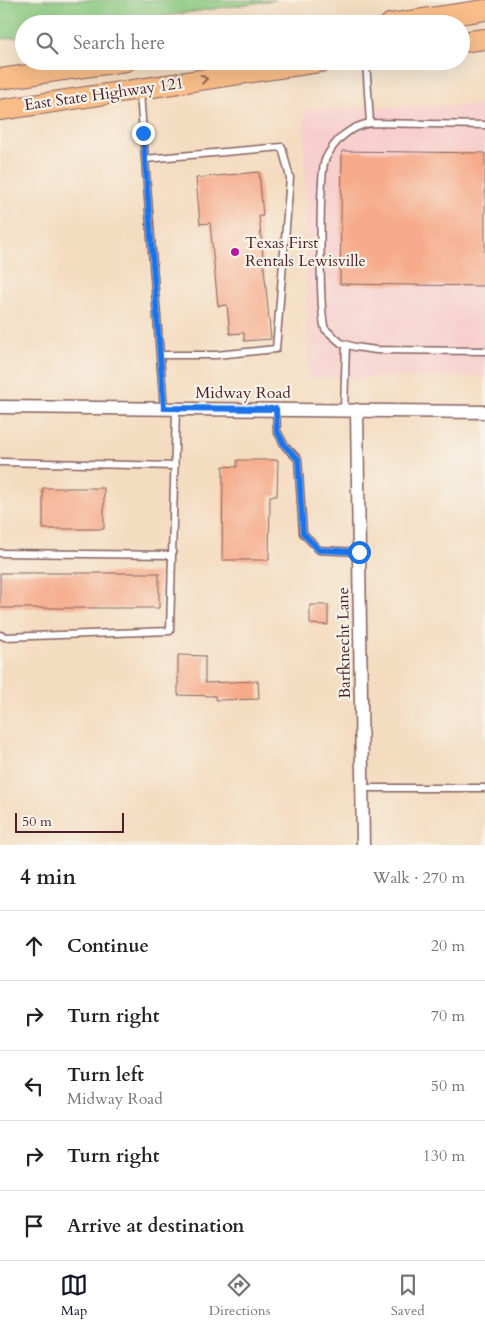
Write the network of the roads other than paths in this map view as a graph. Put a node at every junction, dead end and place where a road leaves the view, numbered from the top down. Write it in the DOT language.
graph roads {
  1 [pos="485,10"];
  2 [pos="451,15"];
  3 [pos="485,39"];
  4 [pos="470,41"];
  5 [pos="63,70"];
  6 [pos="266,70"];
  7 [pos="367,70"];
  8 [pos="0,79"];
  9 [pos="140,89"];
  10 [pos="0,110"];
  11 [pos="370,123"];
  12 [pos="485,125"];
  13 [pos="145,159"];
  14 [pos="346,344"];
  15 [pos="485,351"];
  16 [pos="160,356"];
  17 [pos="0,407"];
  18 [pos="170,408"];
  19 [pos="276,409"];
  20 [pos="350,410"];
  21 [pos="485,412"];
  22 [pos="0,462"];
  23 [pos="175,466"];
  24 [pos="359,552"];
  25 [pos="0,553"];
  26 [pos="172,555"];
  27 [pos="0,635"];
  28 [pos="362,788"];
  29 [pos="485,788"];
  30 [pos="363,845"];
  1 -- 2 [label="main road"];
  3 -- 4 [label="main road"];
  5 -- 8 [label="main road, East State Highway 121"];
  9 -- 6 [label="main road, East State Highway 121, one-way"];
  7 -- 11 [label="lane"];
  9 -- 10 [label="main road, East State Highway 121"];
  9 -- 13 [label="lane"];
  11 -- 12 [label="lane"];
  11 -- 14 [label="lane"];
  13 -- 16 [label="lane"];
  13 -- 16 [label="lane"];
  14 -- 15 [label="lane"];
  14 -- 20 [label="lane"];
  16 -- 18 [label="lane"];
  17 -- 18 [label="street, Midway Road"];
  18 -- 19 [label="street, Midway Road"];
  18 -- 23 [label="lane"];
  19 -- 20 [label="street, Midway Road"];
  19 -- 24 [label="lane"];
  20 -- 21 [label="street, Midway Road"];
  20 -- 24 [label="street, Barfknecht Lane"];
  22 -- 23 [label="lane"];
  23 -- 26 [label="lane"];
  24 -- 28 [label="street, Barfknecht Lane"];
  25 -- 26 [label="lane"];
  26 -- 27 [label="lane"];
  28 -- 29 [label="lane"];
  28 -- 30 [label="street, Barfknecht Lane"];
}
